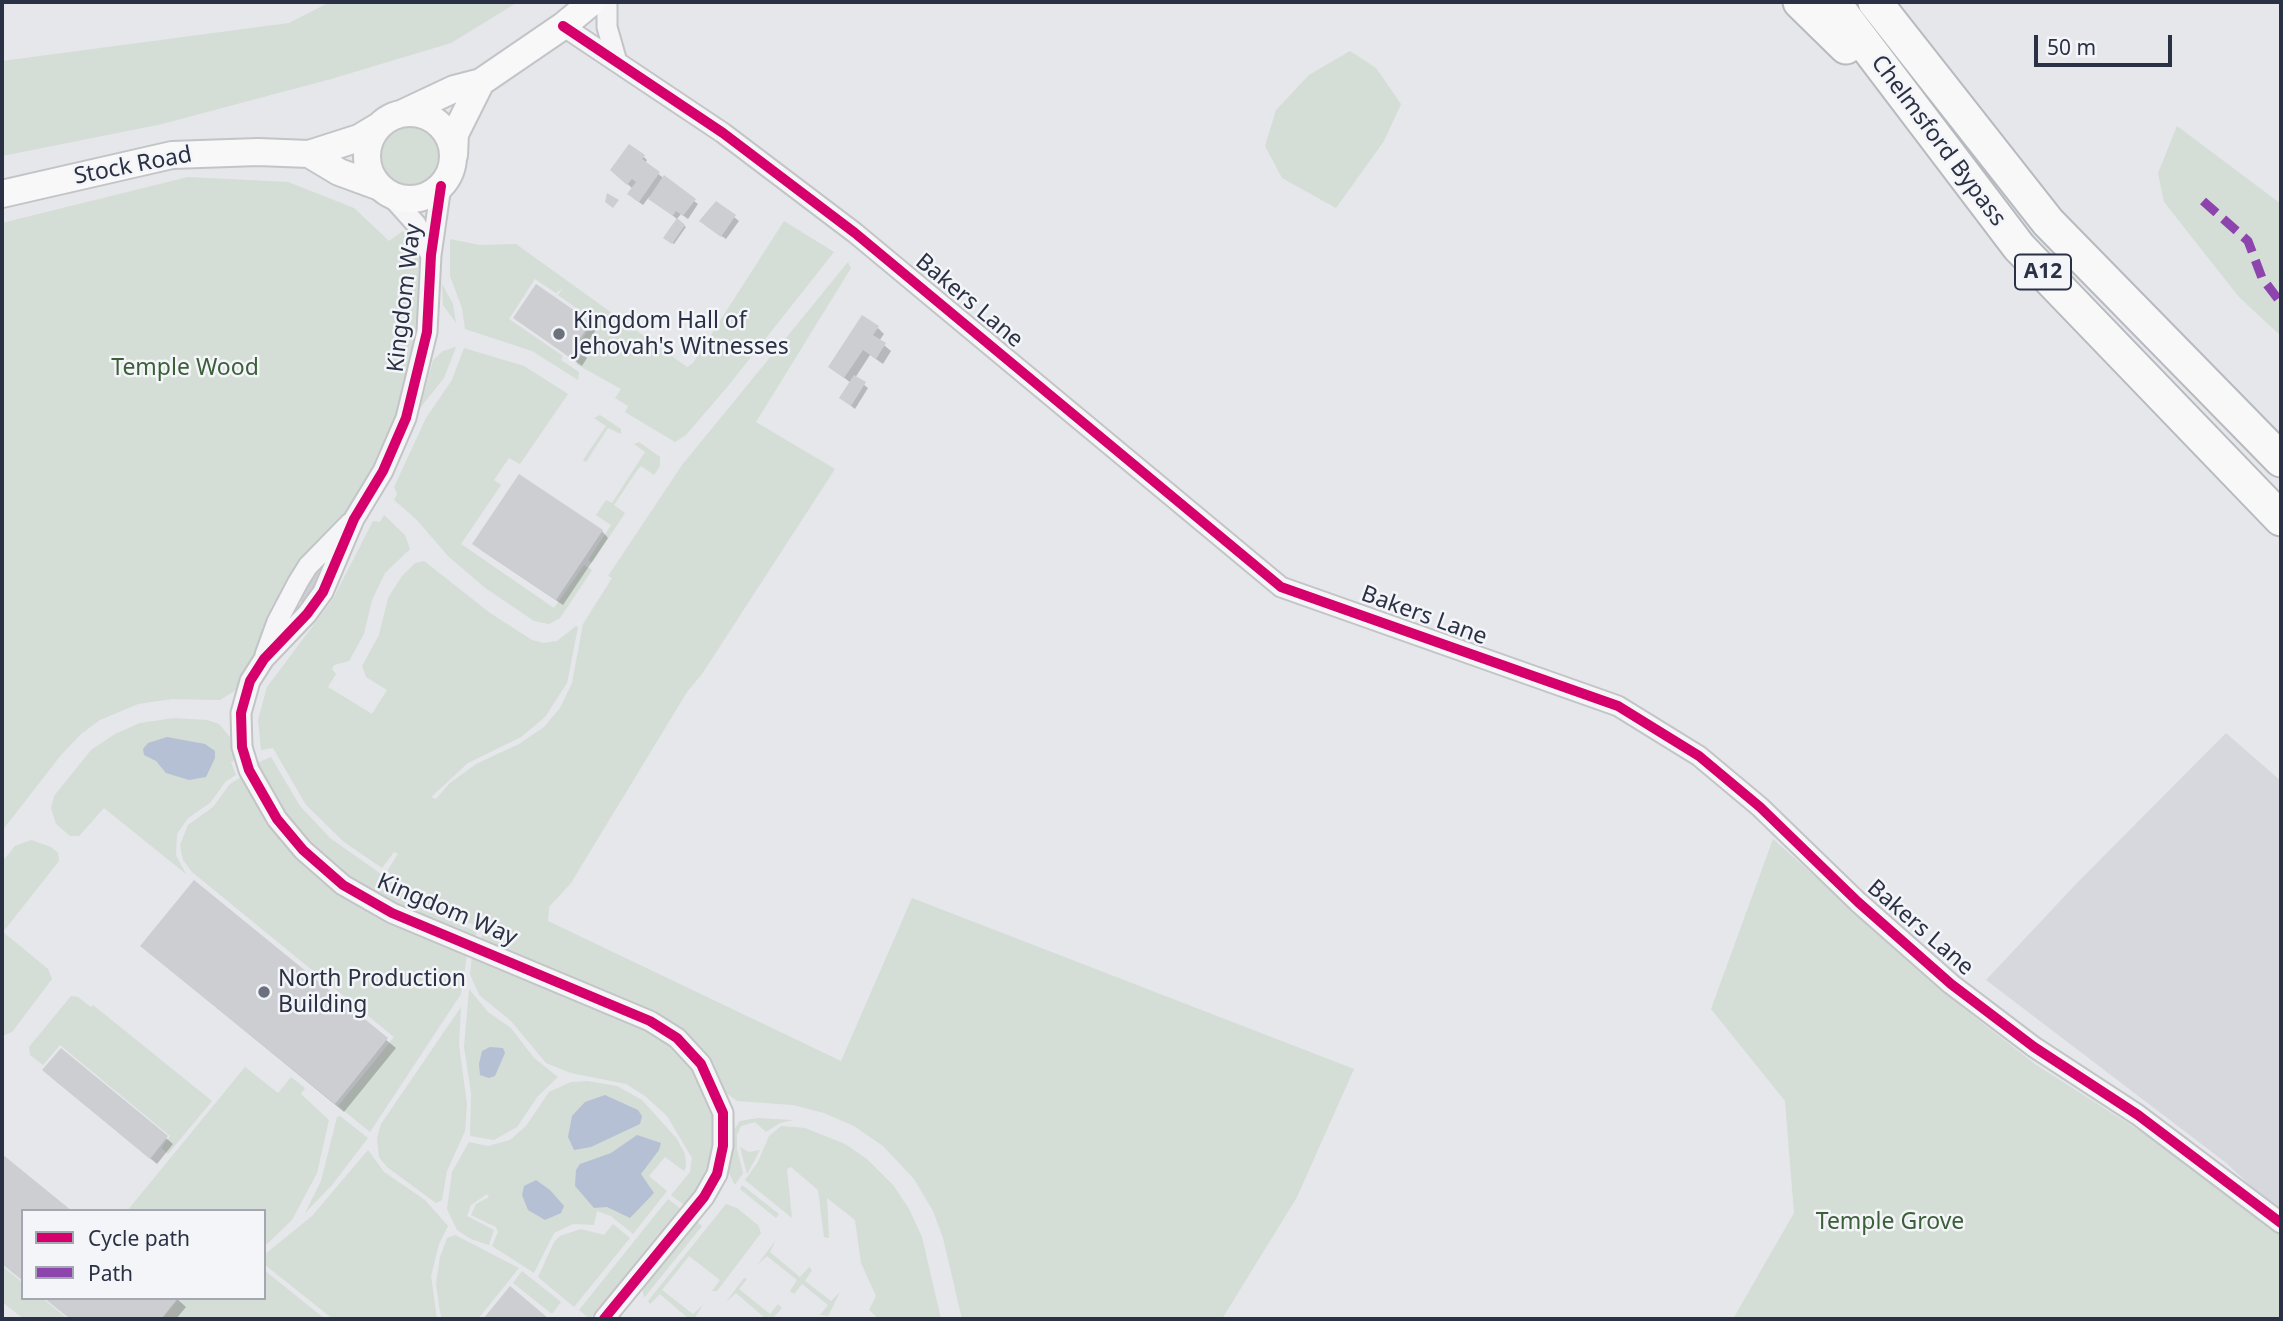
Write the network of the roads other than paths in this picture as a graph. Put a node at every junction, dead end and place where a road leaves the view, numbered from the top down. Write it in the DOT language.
graph roads {
  1 [pos="592,2"];
  2 [pos="607,2"];
  3 [pos="1800,2"];
  4 [pos="1833,2"];
  5 [pos="1875,2"];
  6 [pos="1888,2"];
  7 [pos="563,26"];
  8 [pos="617,62"];
  9 [pos="481,82"];
  10 [pos="403,114"];
  11 [pos="1965,118"];
  12 [pos="379,126"];
  13 [pos="1936,138"];
  14 [pos="309,155"];
  15 [pos="453,156"];
  16 [pos="441,186"];
  17 [pos="385,190"];
  18 [pos="2,194"];
  19 [pos="431,255"];
  20 [pos="2281,460"];
  21 [pos="354,519"];
  22 [pos="2281,519"];
  23 [pos="264,659"];
  24 [pos="2281,1223"];
  25 [pos="604,1319"];
  1 -- 7 [label="main road"];
  2 -- 8 [label="street"];
  3 -- 13 [label="highway, A12"];
  4 -- 13 [label="highway, Chelmsford Bypass / A12"];
  5 -- 11 [label="highway, Chelmsford Bypass / A12"];
  6 -- 11 [label="highway, A12"];
  7 -- 8 [label="street, Bakers Lane"];
  7 -- 9 [label="main road"];
  8 -- 24 [label="street, Bakers Lane"];
  9 -- 10 [label="main road"];
  9 -- 15 [label="main road"];
  10 -- 12 [label="main road"];
  10 -- 15 [label="main road"];
  11 -- 20 [label="highway, Chelmsford Bypass / A12"];
  12 -- 14 [label="main road, Stock Road"];
  12 -- 17 [label="main road"];
  13 -- 22 [label="highway, Chelmsford Bypass / A12"];
  14 -- 17 [label="main road, Stock Road"];
  14 -- 18 [label="main road, Stock Road"];
  15 -- 16 [label="main road"];
  16 -- 17 [label="main road"];
  16 -- 19 [label="street, Kingdom Way"];
  17 -- 19 [label="street, Kingdom Way"];
  19 -- 21 [label="street, Kingdom Way"];
  21 -- 23 [label="street, Kingdom Way"];
  21 -- 23 [label="street, Kingdom Way"];
  23 -- 25 [label="street, Kingdom Way"];
}
